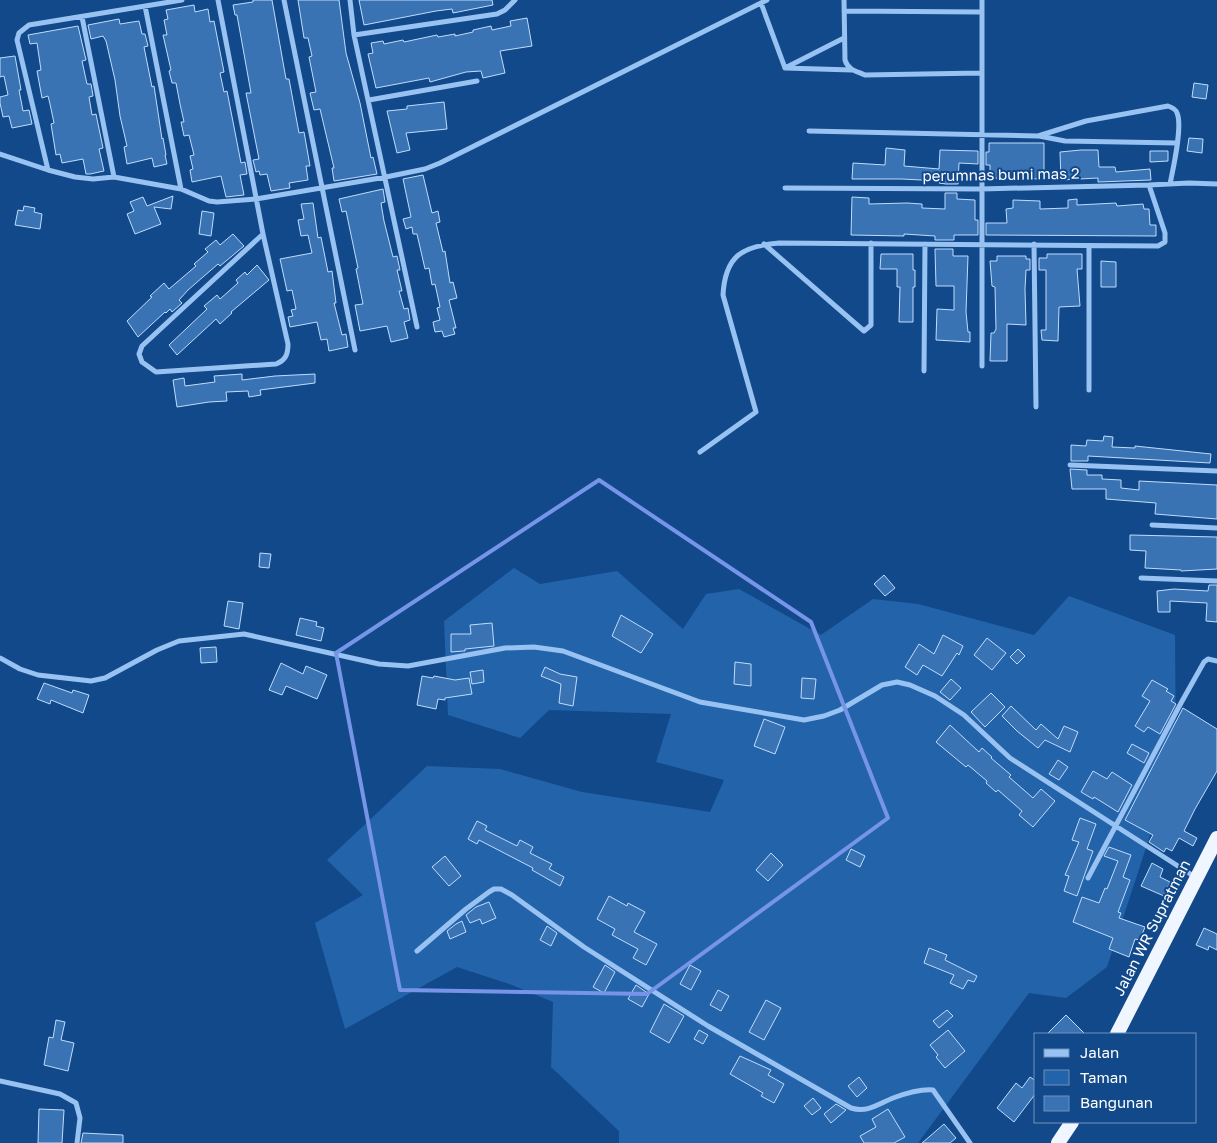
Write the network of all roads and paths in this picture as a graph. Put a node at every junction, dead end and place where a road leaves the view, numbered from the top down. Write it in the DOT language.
graph roads {
  1 [pos="182,0"];
  2 [pos="218,0"];
  3 [pos="284,0"];
  4 [pos="350,0"];
  5 [pos="515,0"];
  6 [pos="767,0"];
  7 [pos="844,0"];
  8 [pos="982,0"];
  9 [pos="761,3"];
  10 [pos="145,6"];
  11 [pos="844,11"];
  12 [pos="982,12"];
  13 [pos="82,17"];
  14 [pos="354,35"];
  15 [pos="844,38"];
  16 [pos="785,68"];
  17 [pos="852,70"];
  18 [pos="981,73"];
  19 [pos="478,81"];
  20 [pos="369,100"];
  21 [pos="809,131"];
  22 [pos="981,135"];
  23 [pos="1038,136"];
  24 [pos="1177,143"];
  25 [pos="0,154"];
  26 [pos="48,170"];
  27 [pos="114,177"];
  28 [pos="386,177"];
  29 [pos="1170,184"];
  30 [pos="1217,184"];
  31 [pos="1149,185"];
  32 [pos="322,188"];
  33 [pos="785,188"];
  34 [pos="181,189"];
  35 [pos="981,189"];
  36 [pos="256,199"];
  37 [pos="263,234"];
  38 [pos="871,243"];
  39 [pos="764,244"];
  40 [pos="925,244"];
  41 [pos="1034,244"];
  42 [pos="981,245"];
  43 [pos="1089,246"];
  44 [pos="417,328"];
  45 [pos="355,350"];
  46 [pos="982,366"];
  47 [pos="924,371"];
  48 [pos="1089,390"];
  49 [pos="1036,407"];
  50 [pos="700,452"];
  51 [pos="1070,465"];
  52 [pos="1217,471"];
  53 [pos="1152,525"];
  54 [pos="1217,528"];
  55 [pos="1141,578"];
  56 [pos="1217,581"];
  57 [pos="0,658"];
  58 [pos="1217,661"];
  59 [pos="1115,826"];
  60 [pos="1217,838"];
  61 [pos="1196,877"];
  62 [pos="1088,878"];
  63 [pos="417,950"];
  64 [pos="1118,1033"];
  65 [pos="0,1081"];
  66 [pos="1071,1123"];
  67 [pos="77,1143"];
  68 [pos="970,1143"];
  69 [pos="1058,1143"];
  1 -- 10 [label="street"];
  2 -- 36 [label="street"];
  3 -- 32 [label="street"];
  4 -- 14 [label="street"];
  5 -- 14 [label="street"];
  6 -- 9 [label="street"];
  7 -- 11 [label="street"];
  8 -- 12 [label="street"];
  9 -- 16 [label="street"];
  9 -- 28 [label="street"];
  10 -- 13 [label="street"];
  10 -- 34 [label="street"];
  11 -- 12 [label="street"];
  11 -- 15 [label="street"];
  12 -- 18 [label="street"];
  13 -- 26 [label="street"];
  13 -- 27 [label="street"];
  14 -- 20 [label="street"];
  15 -- 16 [label="street"];
  15 -- 17 [label="street"];
  16 -- 17 [label="street"];
  17 -- 18 [label="street"];
  18 -- 22 [label="street"];
  19 -- 20 [label="street"];
  20 -- 28 [label="street"];
  21 -- 22 [label="street"];
  22 -- 23 [label="street"];
  22 -- 35 [label="street"];
  23 -- 24 [label="street"];
  23 -- 24 [label="street"];
  24 -- 29 [label="street"];
  25 -- 26 [label="street"];
  26 -- 27 [label="street"];
  27 -- 34 [label="street"];
  28 -- 32 [label="street"];
  28 -- 44 [label="street"];
  29 -- 30 [label="street, perumnas bumi mas 2"];
  29 -- 31 [label="street, perumnas bumi mas 2"];
  31 -- 35 [label="street, perumnas bumi mas 2"];
  31 -- 43 [label="street"];
  32 -- 36 [label="street"];
  32 -- 45 [label="street"];
  33 -- 35 [label="street, perumnas bumi mas 2"];
  34 -- 36 [label="street"];
  35 -- 42 [label="street"];
  36 -- 37 [label="street"];
  37 -- 37 [label="street"];
  38 -- 39 [label="street"];
  38 -- 39 [label="street"];
  38 -- 40 [label="street"];
  39 -- 50 [label="street"];
  40 -- 42 [label="street"];
  40 -- 47 [label="street"];
  41 -- 42 [label="street"];
  41 -- 43 [label="street"];
  41 -- 49 [label="street"];
  42 -- 46 [label="street"];
  43 -- 48 [label="street"];
  51 -- 52 [label="street"];
  53 -- 54 [label="street"];
  55 -- 56 [label="street"];
  57 -- 59 [label="street"];
  58 -- 59 [label="street"];
  59 -- 61 [label="street"];
  59 -- 62 [label="street"];
  60 -- 61 [label="highway, Jalan WR Supratman"];
  61 -- 64 [label="highway, Jalan WR Supratman"];
  63 -- 68 [label="street"];
  65 -- 67 [label="street"];
  66 -- 69 [label="highway"];
}
